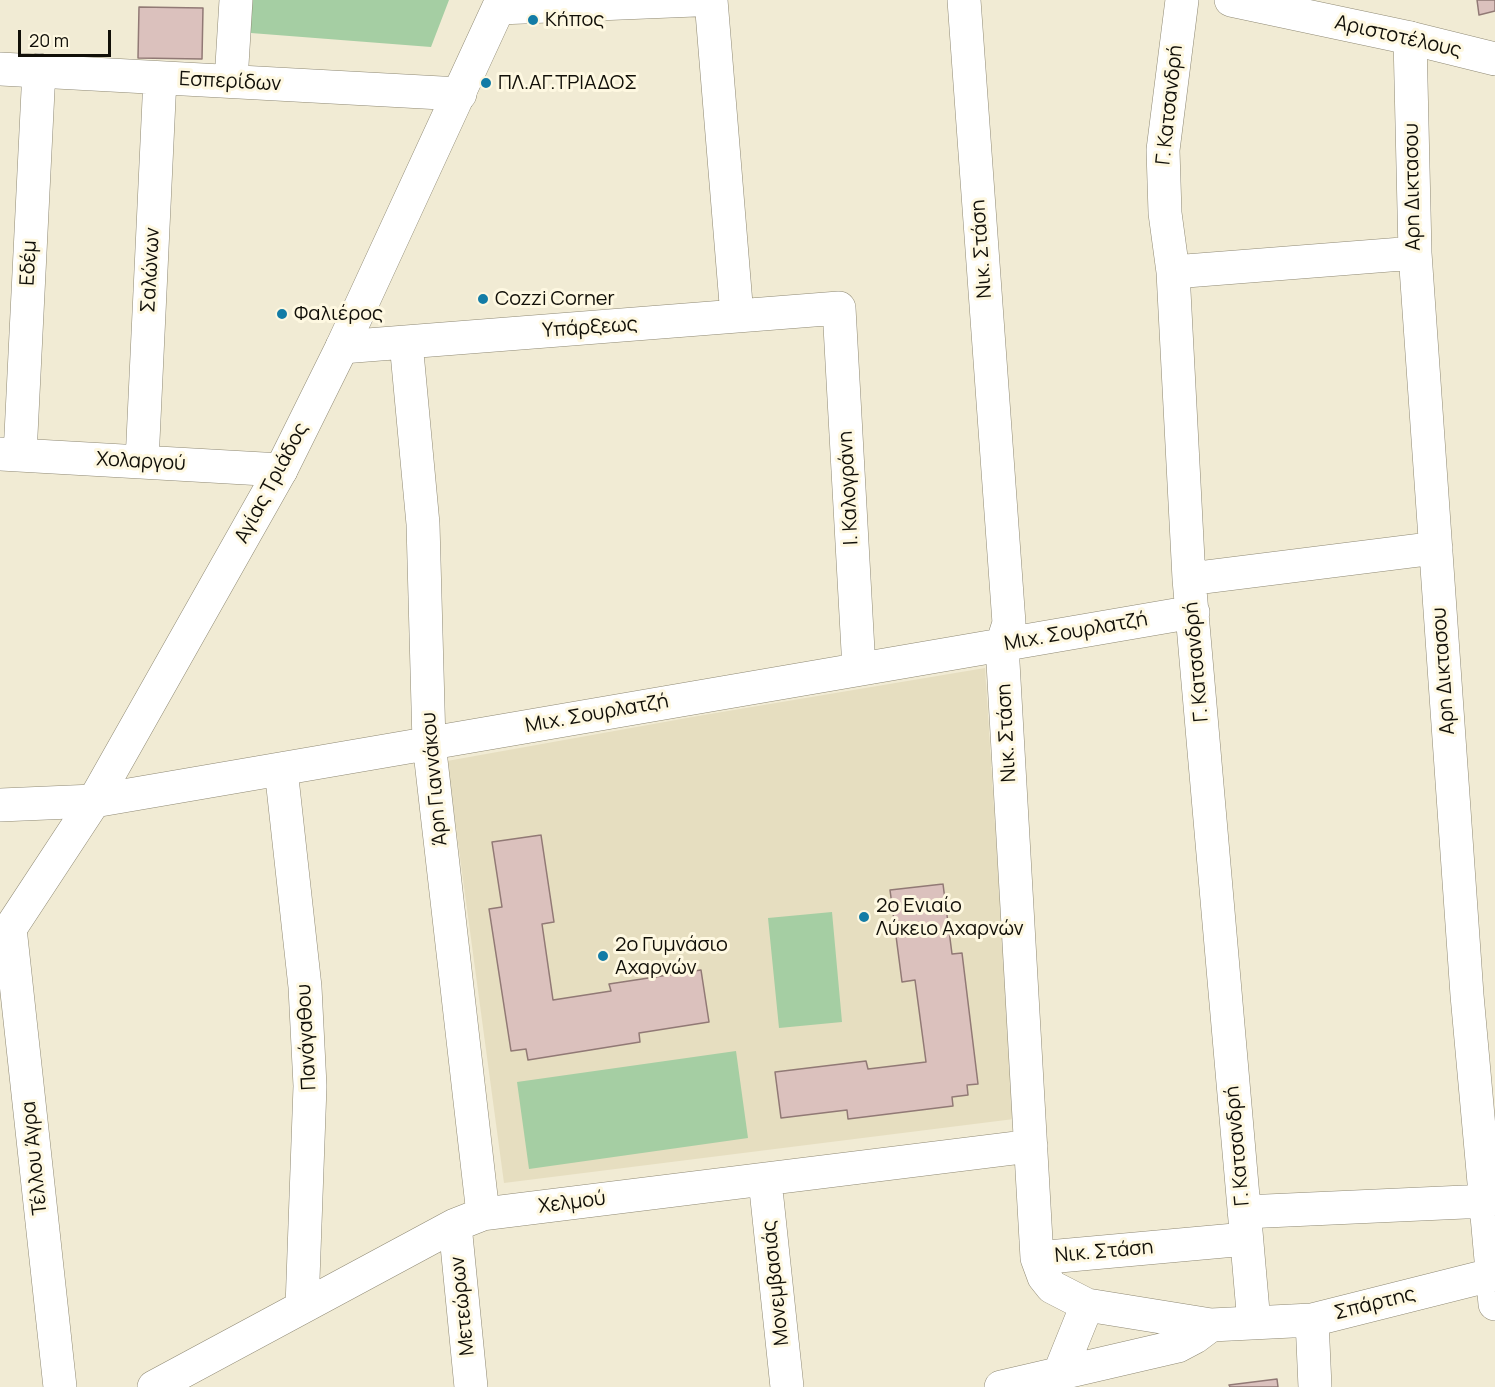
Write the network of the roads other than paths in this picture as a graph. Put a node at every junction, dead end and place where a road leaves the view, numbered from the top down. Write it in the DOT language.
graph roads {
  1 [pos="236,0"];
  2 [pos="695,0"];
  3 [pos="711,0"];
  4 [pos="964,0"];
  5 [pos="1182,0"];
  6 [pos="1231,0"];
  7 [pos="500,4"];
  8 [pos="1410,38"];
  9 [pos="1495,59"];
  10 [pos="0,69"];
  11 [pos="39,70"];
  12 [pos="160,78"];
  13 [pos="231,81"];
  14 [pos="460,94"];
  15 [pos="1414,253"];
  16 [pos="1173,272"];
  17 [pos="839,308"];
  18 [pos="737,316"];
  19 [pos="406,342"];
  20 [pos="342,347"];
  21 [pos="10,454"];
  22 [pos="142,462"];
  23 [pos="281,470"];
  24 [pos="1436,548"];
  25 [pos="1189,579"];
  26 [pos="1193,612"];
  27 [pos="1002,645"];
  28 [pos="859,669"];
  29 [pos="429,743"];
  30 [pos="281,769"];
  31 [pos="94,801"];
  32 [pos="0,805"];
  33 [pos="5,936"];
  34 [pos="1030,1146"];
  35 [pos="765,1180"];
  36 [pos="1487,1201"];
  37 [pos="469,1220"];
  38 [pos="1245,1226"];
  39 [pos="1037,1258"];
  40 [pos="1494,1284"];
  41 [pos="1087,1305"];
  42 [pos="302,1307"];
  43 [pos="1312,1320"];
  44 [pos="1254,1323"];
  45 [pos="1211,1325"];
  46 [pos="1060,1372"];
  47 [pos="60,1387"];
  48 [pos="154,1387"];
  49 [pos="471,1387"];
  50 [pos="787,1387"];
  51 [pos="1001,1387"];
  52 [pos="1315,1387"];
  1 -- 13 [label="street"];
  2 -- 7 [label="street"];
  3 -- 18 [label="street"];
  4 -- 27 [label="street, Νικ. Στάση"];
  5 -- 16 [label="street, Γ. Κατσανδρή"];
  6 -- 8 [label="street, Αριστοτέλους"];
  7 -- 14 [label="street, Αγίας Τριάδος"];
  8 -- 9 [label="street, Αριστοτέλους"];
  8 -- 15 [label="street, Αρη Δικτασου"];
  10 -- 11 [label="street, Εσπερίδων"];
  11 -- 12 [label="street, Εσπερίδων"];
  11 -- 21 [label="street, Εδέμ"];
  12 -- 13 [label="street, Εσπερίδων"];
  12 -- 22 [label="street, Σαλώνων"];
  13 -- 14 [label="street, Εσπερίδων"];
  14 -- 20 [label="street, Αγίας Τριάδος"];
  15 -- 16 [label="street"];
  15 -- 24 [label="street, Αρη Δικτασου"];
  16 -- 25 [label="street, Γ. Κατσανδρή"];
  17 -- 18 [label="street, Υπάρξεως"];
  17 -- 28 [label="street, Ι. Καλογράνη"];
  18 -- 19 [label="street, Υπάρξεως"];
  19 -- 20 [label="street, Υπάρξεως"];
  19 -- 29 [label="street, Άρη Γιαννάκου"];
  20 -- 23 [label="street, Αγίας Τριάδος"];
  21 -- 22 [label="street, Χολαργού"];
  22 -- 23 [label="street, Χολαργού"];
  23 -- 31 [label="street, Αγίας Τριάδος"];
  24 -- 25 [label="street"];
  24 -- 36 [label="street, Αρη Δικτασου"];
  25 -- 26 [label="street, Γ. Κατσανδρή"];
  26 -- 27 [label="street, Μιχ. Σουρλατζή"];
  26 -- 38 [label="street, Γ. Κατσανδρή"];
  27 -- 28 [label="street, Μιχ. Σουρλατζή"];
  27 -- 34 [label="street, Νικ. Στάση"];
  28 -- 29 [label="street, Μιχ. Σουρλατζή"];
  29 -- 30 [label="street, Μιχ. Σουρλατζή"];
  29 -- 37 [label="street, Άρη Γιαννάκου"];
  30 -- 31 [label="street, Μιχ. Σουρλατζή"];
  30 -- 42 [label="street, Πανάγαθου"];
  31 -- 32 [label="street, Μιχ. Σουρλατζή"];
  31 -- 33 [label="street, Αγίας Τριάδος"];
  33 -- 47 [label="street, Τέλλου Άγρα"];
  34 -- 35 [label="street, Χελμού"];
  34 -- 39 [label="street, Νικ. Στάση"];
  35 -- 37 [label="street, Χελμού"];
  35 -- 50 [label="street, Μονεμβασιάς"];
  36 -- 38 [label="street, Νικ. Στάση"];
  36 -- 40 [label="street, Αρη Δικτασου"];
  37 -- 42 [label="street, Χελμού"];
  37 -- 49 [label="street, Μετεώρων"];
  38 -- 39 [label="street, Νικ. Στάση"];
  38 -- 44 [label="street, Γ. Κατσανδρή"];
  39 -- 41 [label="street, Σπάρτης"];
  40 -- 43 [label="street, Σπάρτης"];
  41 -- 45 [label="street, Σπάρτης"];
  41 -- 46 [label="street"];
  42 -- 48 [label="street, Χελμού"];
  43 -- 44 [label="street, Σπάρτης"];
  43 -- 52 [label="street"];
  44 -- 45 [label="street, Σπάρτης"];
  45 -- 46 [label="street"];
  46 -- 51 [label="street"];
}
